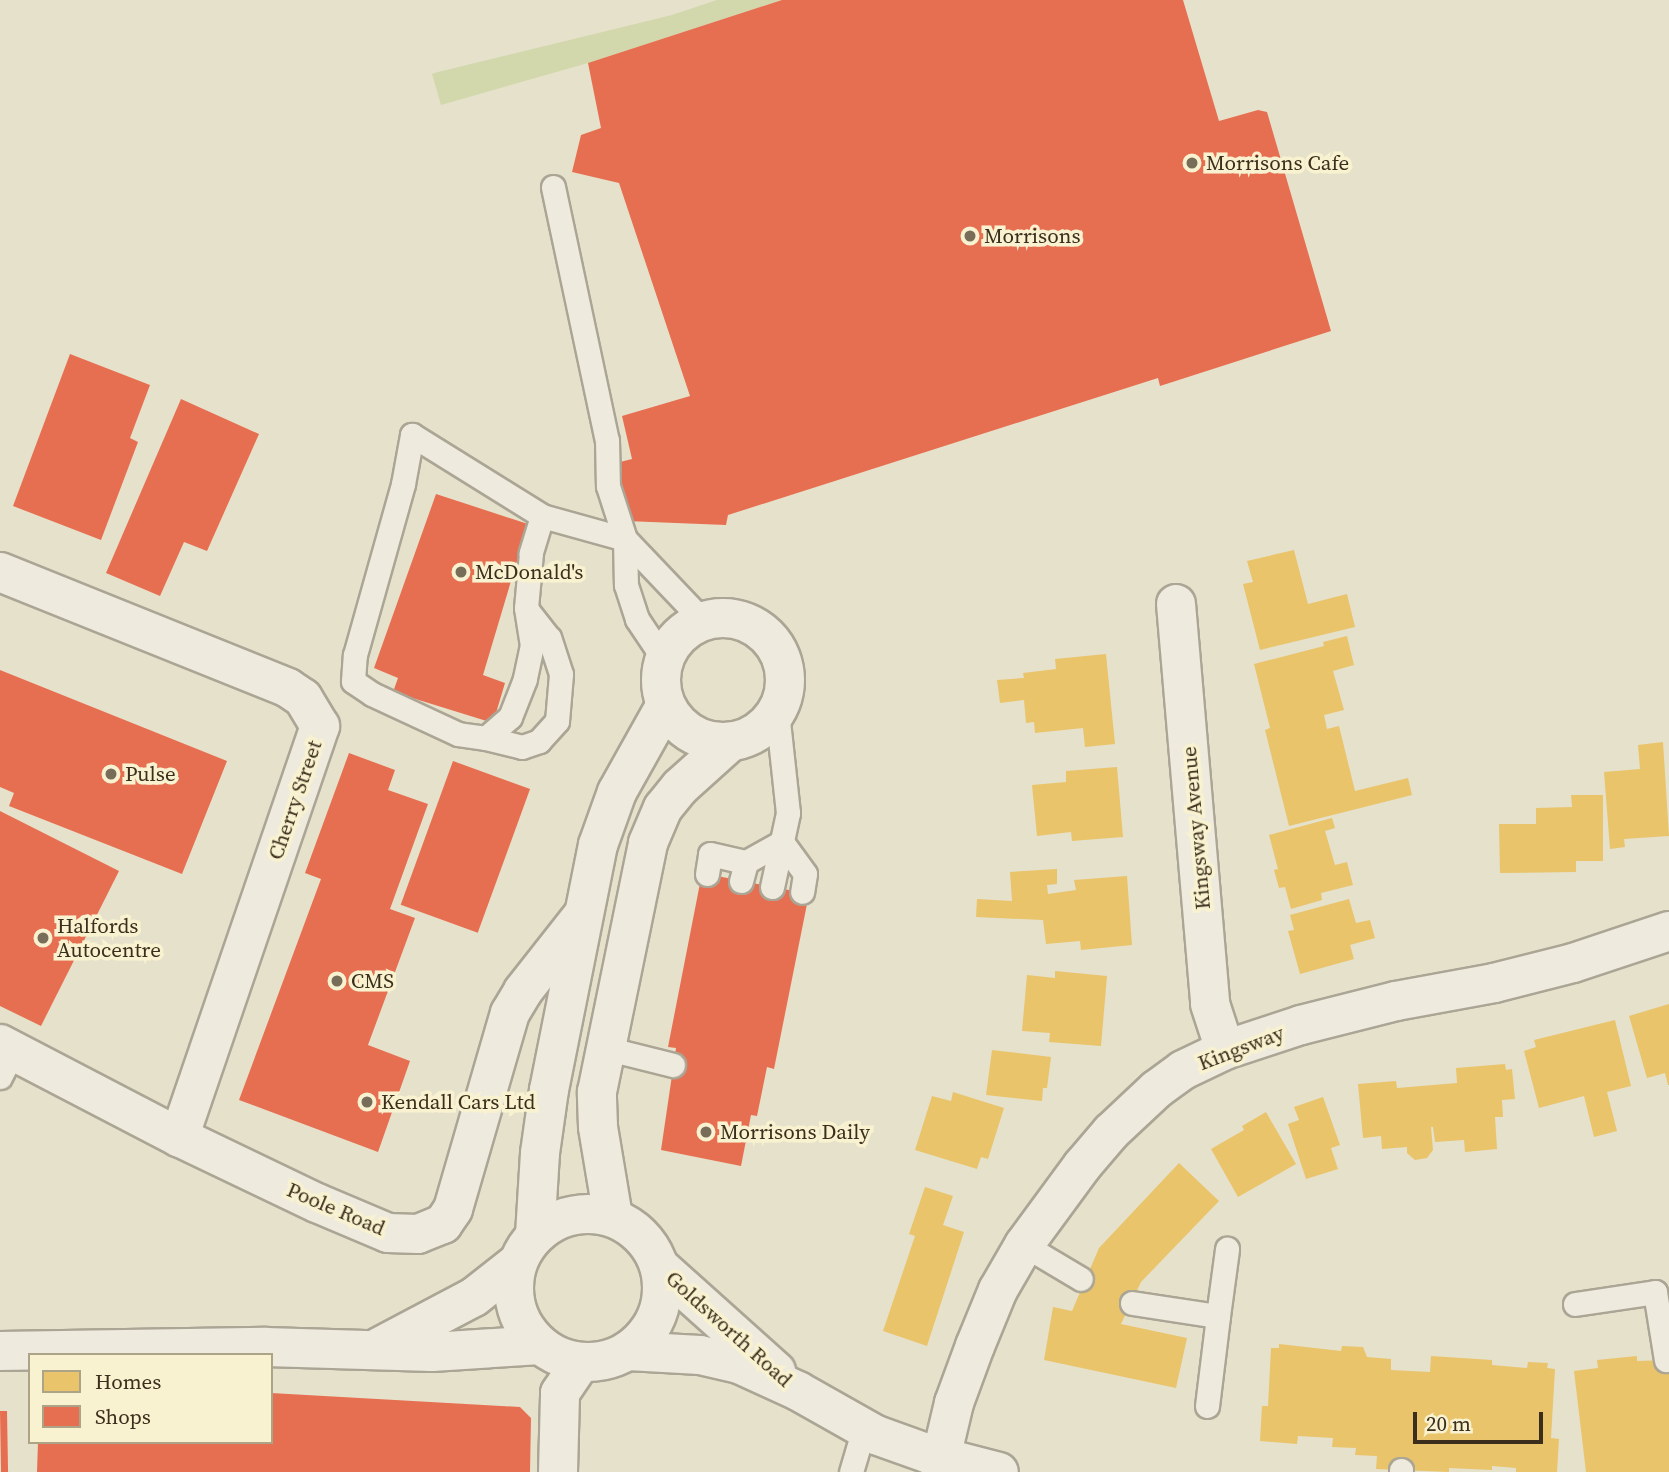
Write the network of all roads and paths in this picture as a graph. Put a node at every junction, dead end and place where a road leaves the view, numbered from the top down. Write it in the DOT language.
graph roads {
  1 [pos="553,187"];
  2 [pos="542,516"];
  3 [pos="625,539"];
  4 [pos="0,572"];
  5 [pos="1176,604"];
  6 [pos="526,608"];
  7 [pos="703,621"];
  8 [pos="663,658"];
  9 [pos="665,706"];
  10 [pos="778,711"];
  11 [pos="486,738"];
  12 [pos="729,743"];
  13 [pos="782,842"];
  14 [pos="707,874"];
  15 [pos="772,887"];
  16 [pos="802,892"];
  17 [pos="582,916"];
  18 [pos="1669,931"];
  19 [pos="605,1048"];
  20 [pos="1225,1050"];
  21 [pos="4,1057"];
  22 [pos="670,1059"];
  23 [pos="179,1137"];
  24 [pos="613,1217"];
  25 [pos="1024,1245"];
  26 [pos="526,1249"];
  27 [pos="1227,1249"];
  28 [pos="660,1266"];
  29 [pos="1081,1279"];
  30 [pos="1132,1303"];
  31 [pos="1575,1304"];
  32 [pos="1218,1316"];
  33 [pos="540,1345"];
  34 [pos="377,1348"];
  35 [pos="0,1351"];
  36 [pos="628,1351"];
  37 [pos="1666,1360"];
  38 [pos="581,1362"];
  39 [pos="798,1391"];
  40 [pos="1207,1406"];
  41 [pos="864,1428"];
  42 [pos="950,1464"];
  43 [pos="558,1472"];
  44 [pos="851,1472"];
  45 [pos="999,1472"];
  1 -- 3 [label="lane"];
  2 -- 3 [label="lane"];
  2 -- 6 [label="lane"];
  2 -- 11 [label="lane"];
  3 -- 7 [label="lane"];
  3 -- 8 [label="lane"];
  4 -- 23 [label="street, Cherry Street"];
  5 -- 20 [label="street, Kingsway Avenue"];
  6 -- 11 [label="lane"];
  6 -- 11 [label="lane"];
  7 -- 8 [label="street"];
  7 -- 10 [label="street"];
  8 -- 9 [label="street"];
  9 -- 12 [label="street"];
  9 -- 17 [label="street"];
  10 -- 12 [label="street"];
  10 -- 13 [label="lane"];
  12 -- 19 [label="street"];
  13 -- 14 [label="lane"];
  13 -- 15 [label="lane"];
  13 -- 16 [label="lane"];
  17 -- 23 [label="street, Poole Road"];
  17 -- 26 [label="street"];
  18 -- 20 [label="street, Kingsway"];
  19 -- 22 [label="lane"];
  19 -- 24 [label="street"];
  20 -- 25 [label="street, Kingsway"];
  21 -- 23 [label="street, Poole Road"];
  24 -- 26 [label="street"];
  24 -- 28 [label="street"];
  25 -- 29 [label="lane"];
  25 -- 42 [label="street, Kingsway"];
  26 -- 33 [label="street"];
  26 -- 34 [label="street"];
  27 -- 32 [label="lane"];
  28 -- 36 [label="street"];
  28 -- 39 [label="street, Goldsworth Road"];
  30 -- 32 [label="lane"];
  31 -- 37 [label="lane"];
  32 -- 40 [label="lane"];
  33 -- 34 [label="street"];
  33 -- 38 [label="street"];
  34 -- 35 [label="street"];
  36 -- 38 [label="street"];
  36 -- 39 [label="street, Goldsworth Road"];
  38 -- 43 [label="street"];
  39 -- 41 [label="street, Goldsworth Road"];
  41 -- 42 [label="street, Goldsworth Road"];
  41 -- 44 [label="lane"];
  42 -- 45 [label="street, Goldsworth Road"];
}
